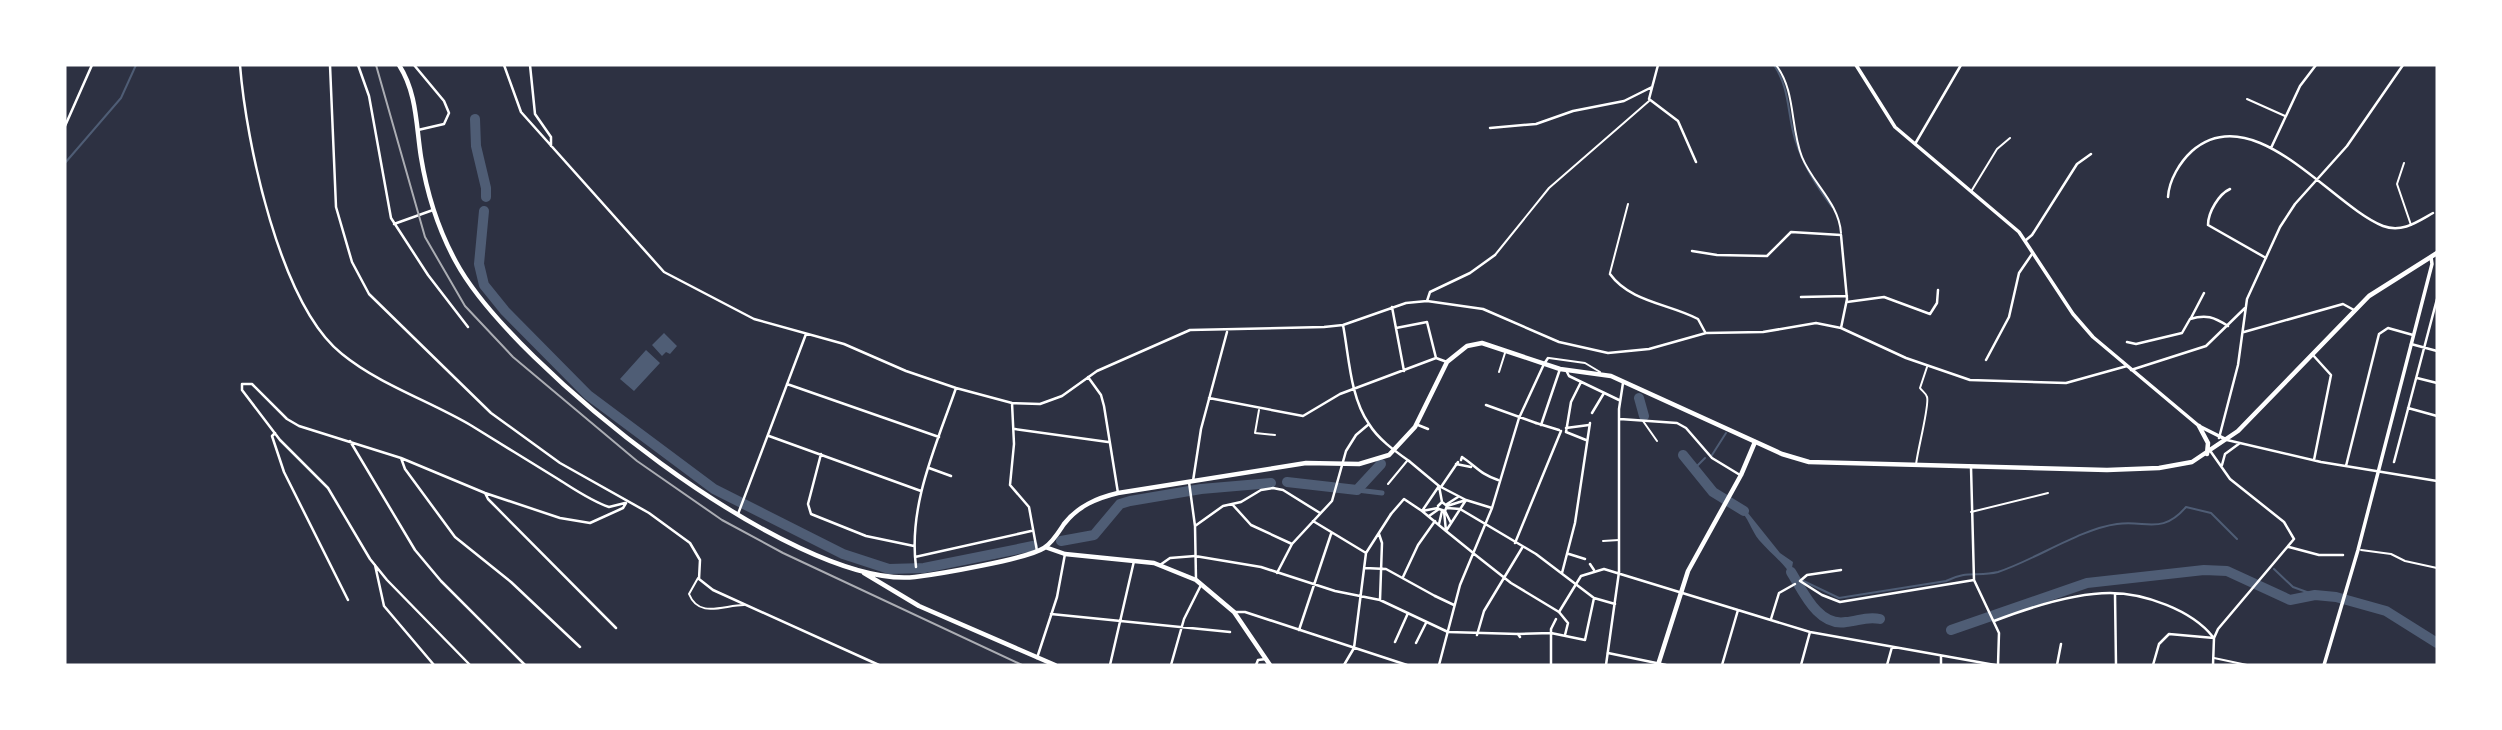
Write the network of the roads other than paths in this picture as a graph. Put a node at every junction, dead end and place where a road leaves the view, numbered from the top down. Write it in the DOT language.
graph roads {
  1 [pos="92,65"];
  2 [pos="240,65"];
  3 [pos="330,65"];
  4 [pos="358,65"];
  5 [pos="399,65"];
  6 [pos="414,65"];
  7 [pos="505,65"];
  8 [pos="530,65"];
  9 [pos="1658,65"];
  10 [pos="1776,65"];
  11 [pos="1856,65"];
  12 [pos="1961,65"];
  13 [pos="2316,65"];
  14 [pos="2403,65"];
  15 [pos="1651,87"];
  16 [pos="1650,99"];
  17 [pos="2247,99"];
  18 [pos="2286,117"];
  19 [pos="65,126"];
  20 [pos="1490,128"];
  21 [pos="418,130"];
  22 [pos="2010,138"];
  23 [pos="1915,145"];
  24 [pos="551,146"];
  25 [pos="2270,149"];
  26 [pos="2091,154"];
  27 [pos="1696,162"];
  28 [pos="2404,163"];
  29 [pos="2318,178"];
  30 [pos="2231,189"];
  31 [pos="1972,190"];
  32 [pos="2168,197"];
  33 [pos="1628,204"];
  34 [pos="433,210"];
  35 [pos="2433,213"];
  36 [pos="394,224"];
  37 [pos="2411,225"];
  38 [pos="1841,235"];
  39 [pos="2026,240"];
  40 [pos="1692,251"];
  41 [pos="2034,252"];
  42 [pos="2437,253"];
  43 [pos="1494,255"];
  44 [pos="2431,257"];
  45 [pos="2266,258"];
  46 [pos="1610,274"];
  47 [pos="1938,290"];
  48 [pos="2204,293"];
  49 [pos="1847,296"];
  50 [pos="1801,297"];
  51 [pos="2437,299"];
  52 [pos="1427,301"];
  53 [pos="1847,302"];
  54 [pos="1392,307"];
  55 [pos="2245,308"];
  56 [pos="2354,310"];
  57 [pos="2190,319"];
  58 [pos="1343,325"];
  59 [pos="2228,326"];
  60 [pos="468,327"];
  61 [pos="1396,328"];
  62 [pos="1841,328"];
  63 [pos="1227,332"];
  64 [pos="2244,332"];
  65 [pos="1706,333"];
  66 [pos="806,334"];
  67 [pos="2413,335"];
  68 [pos="2127,342"];
  69 [pos="2411,344"];
  70 [pos="2424,348"];
  71 [pos="1506,350"];
  72 [pos="2437,351"];
  73 [pos="2312,354"];
  74 [pos="1436,358"];
  75 [pos="1548,358"];
  76 [pos="1986,360"];
  77 [pos="1447,362"];
  78 [pos="1544,364"];
  79 [pos="1928,366"];
  80 [pos="2129,368"];
  81 [pos="1563,370"];
  82 [pos="1404,371"];
  83 [pos="1499,372"];
  84 [pos="1601,373"];
  85 [pos="1088,377"];
  86 [pos="2417,378"];
  87 [pos="1623,381"];
  88 [pos="1581,382"];
  89 [pos="2437,383"];
  90 [pos="787,384"];
  91 [pos="956,388"];
  92 [pos="1355,388"];
  93 [pos="1604,393"];
  94 [pos="1209,398"];
  95 [pos="1619,400"];
  96 [pos="1012,403"];
  97 [pos="1486,405"];
  98 [pos="2408,408"];
  99 [pos="1260,409"];
  100 [pos="1592,412"];
  101 [pos="2437,416"];
  102 [pos="1520,418"];
  103 [pos="1620,419"];
  104 [pos="1642,420"];
  105 [pos="1368,424"];
  106 [pos="1416,425"];
  107 [pos="1541,425"];
  108 [pos="2199,426"];
  109 [pos="1015,429"];
  110 [pos="1428,429"];
  111 [pos="1564,430"];
  112 [pos="275,433"];
  113 [pos="768,435"];
  114 [pos="1275,435"];
  115 [pos="939,437"];
  116 [pos="2219,438"];
  117 [pos="1586,440"];
  118 [pos="2227,440"];
  119 [pos="349,441"];
  120 [pos="1657,441"];
  121 [pos="1109,442"];
  122 [pos="1755,442"];
  123 [pos="2242,442"];
  124 [pos="1395,451"];
  125 [pos="2209,453"];
  126 [pos="821,454"];
  127 [pos="401,458"];
  128 [pos="2314,460"];
  129 [pos="1408,461"];
  130 [pos="1459,461"];
  131 [pos="2394,462"];
  132 [pos="1341,464"];
  133 [pos="1916,466"];
  134 [pos="2221,466"];
  135 [pos="2346,466"];
  136 [pos="1471,467"];
  137 [pos="1970,467"];
  138 [pos="929,468"];
  139 [pos="2378,471"];
  140 [pos="1741,475"];
  141 [pos="951,476"];
  142 [pos="1498,480"];
  143 [pos="2437,481"];
  144 [pos="1191,484"];
  145 [pos="1388,484"];
  146 [pos="1440,486"];
  147 [pos="921,491"];
  148 [pos="1446,491"];
  149 [pos="485,493"];
  150 [pos="1118,493"];
  151 [pos="1434,493"];
  152 [pos="1451,493"];
  153 [pos="2048,494"];
  154 [pos="1458,497"];
  155 [pos="1466,500"];
  156 [pos="627,503"];
  157 [pos="1232,504"];
  158 [pos="1427,504"];
  159 [pos="609,507"];
  160 [pos="1443,507"];
  161 [pos="1492,508"];
  162 [pos="1460,509"];
  163 [pos="1422,511"];
  164 [pos="1970,512"];
  165 [pos="613,513"];
  166 [pos="1320,513"];
  167 [pos="738,514"];
  168 [pos="1456,515"];
  169 [pos="1429,516"];
  170 [pos="1313,521"];
  171 [pos="1436,522"];
  172 [pos="1451,523"];
  173 [pos="1485,524"];
  174 [pos="1195,526"];
  175 [pos="1032,531"];
  176 [pos="1446,531"];
  177 [pos="1331,532"];
  178 [pos="1380,534"];
  179 [pos="1036,540"];
  180 [pos="1620,540"];
  181 [pos="1053,541"];
  182 [pos="1603,541"];
  183 [pos="1516,543"];
  184 [pos="1292,544"];
  185 [pos="914,546"];
  186 [pos="1045,547"];
  187 [pos="1523,547"];
  188 [pos="2289,547"];
  189 [pos="2358,550"];
  190 [pos="1036,552"];
  191 [pos="1366,553"];
  192 [pos="1472,553"];
  193 [pos="1065,554"];
  194 [pos="1569,554"];
  195 [pos="2343,555"];
  196 [pos="1195,556"];
  197 [pos="915,557"];
  198 [pos="1586,559"];
  199 [pos="1134,561"];
  200 [pos="1590,564"];
  201 [pos="374,565"];
  202 [pos="1160,565"];
  203 [pos="916,567"];
  204 [pos="1364,568"];
  205 [pos="2437,568"];
  206 [pos="1381,569"];
  207 [pos="859,570"];
  208 [pos="1594,570"];
  209 [pos="1841,570"];
  210 [pos="1619,572"];
  211 [pos="1277,573"];
  212 [pos="1562,573"];
  213 [pos="1974,575"];
  214 [pos="1505,576"];
  215 [pos="699,577"];
  216 [pos="892,577"];
  217 [pos="1403,577"];
  218 [pos="1196,580"];
  219 [pos="1801,580"];
  220 [pos="1314,584"];
  221 [pos="1574,584"];
  222 [pos="1795,584"];
  223 [pos="1201,585"];
  224 [pos="893,591"];
  225 [pos="1680,591"];
  226 [pos="1362,594"];
  227 [pos="2115,594"];
  228 [pos="1594,598"];
  229 [pos="348,600"];
  230 [pos="1380,600"];
  231 [pos="1615,604"];
  232 [pos="744,605"];
  233 [pos="1454,605"];
  234 [pos="1738,610"];
  235 [pos="1234,612"];
  236 [pos="1559,612"];
  237 [pos="1408,613"];
  238 [pos="1051,614"];
  239 [pos="1556,619"];
  240 [pos="1771,620"];
  241 [pos="1993,620"];
  242 [pos="1120,622"];
  243 [pos="1426,623"];
  244 [pos="616,628"];
  245 [pos="1181,630"];
  246 [pos="1299,630"];
  247 [pos="1230,632"];
  248 [pos="1447,632"];
  249 [pos="1810,632"];
  250 [pos="1551,633"];
  251 [pos="1477,635"];
  252 [pos="1565,635"];
  253 [pos="2214,638"];
  254 [pos="1395,642"];
  255 [pos="1416,643"];
  256 [pos="2061,644"];
  257 [pos="580,647"];
  258 [pos="1892,647"];
  259 [pos="1354,648"];
  260 [pos="1608,653"];
  261 [pos="1941,656"];
  262 [pos="2213,657"];
  263 [pos="1037,659"];
  264 [pos="1266,659"];
  265 [pos="1658,664"];
  266 [pos="434,665"];
  267 [pos="470,665"];
  268 [pos="525,665"];
  269 [pos="879,665"];
  270 [pos="1055,665"];
  271 [pos="1110,665"];
  272 [pos="1171,665"];
  273 [pos="1256,665"];
  274 [pos="1270,665"];
  275 [pos="1344,665"];
  276 [pos="1407,665"];
  277 [pos="1439,665"];
  278 [pos="1551,665"];
  279 [pos="1606,665"];
  280 [pos="1666,665"];
  281 [pos="1722,665"];
  282 [pos="1801,665"];
  283 [pos="1887,665"];
  284 [pos="1941,665"];
  285 [pos="1996,665"];
  286 [pos="2057,665"];
  287 [pos="2116,665"];
  288 [pos="2153,665"];
  289 [pos="2213,665"];
  290 [pos="2248,665"];
  291 [pos="2324,665"];
  1 -- 19 [label="street"];
  2 -- 159 [label="street"];
  3 -- 156 [label="street"];
  4 -- 36 [label="street"];
  5 -- 21 [label="main road"];
  6 -- 21 [label="street"];
  7 -- 24 [label="street"];
  8 -- 24 [label="street"];
  9 -- 15 [label="street"];
  10 -- 38 [label="lane"];
  11 -- 23 [label="street"];
  12 -- 23 [label="street"];
  13 -- 18 [label="street"];
  14 -- 29 [label="street"];
  15 -- 16 [label="street"];
  15 -- 20 [label="street"];
  16 -- 27 [label="street"];
  16 -- 43 [label="lane"];
  17 -- 18 [label="lane"];
  18 -- 25 [label="street"];
  21 -- 34 [label="main road"];
  22 -- 31 [label="lane"];
  23 -- 31 [label="street"];
  24 -- 66 [label="street"];
  25 -- 29 [label="street"];
  25 -- 32 [label="street"];
  26 -- 39 [label="street"];
  28 -- 37 [label="lane"];
  29 -- 37 [label="street"];
  29 -- 45 [label="street"];
  30 -- 45 [label="street"];
  31 -- 39 [label="street"];
  33 -- 46 [label="lane"];
  34 -- 36 [label="street"];
  34 -- 167 [label="main road"];
  35 -- 37 [label="street"];
  36 -- 60 [label="street"];
  38 -- 40 [label="street"];
  38 -- 49 [label="street"];
  39 -- 41 [label="street"];
  41 -- 76 [label="street"];
  41 -- 80 [label="street"];
  42 -- 44 [label="main road"];
  43 -- 52 [label="street"];
  44 -- 56 [label="main road"];
  44 -- 67 [label="street"];
  45 -- 55 [label="street"];
  46 -- 65 [label="street"];
  47 -- 53 [label="street"];
  48 -- 57 [label="street"];
  49 -- 50 [label="street"];
  49 -- 53 [label="street"];
  51 -- 70 [label="street"];
  52 -- 54 [label="street"];
  52 -- 65 [label="street"];
  53 -- 62 [label="street"];
  54 -- 58 [label="street"];
  54 -- 61 [label="street"];
  55 -- 59 [label="street"];
  55 -- 64 [label="street"];
  56 -- 64 [label="street"];
  56 -- 73 [label="main road"];
  57 -- 59 [label="street"];
  57 -- 68 [label="street"];
  58 -- 63 [label="street"];
  58 -- 92 [label="street"];
  59 -- 80 [label="street"];
  61 -- 74 [label="street"];
  61 -- 82 [label="street"];
  62 -- 65 [label="street"];
  62 -- 79 [label="street"];
  63 -- 85 [label="street"];
  63 -- 94 [label="street"];
  64 -- 116 [label="street"];
  66 -- 90 [label="street"];
  66 -- 91 [label="street"];
  67 -- 69 [label="street"];
  67 -- 135 [label="street"];
  69 -- 70 [label="street"];
  69 -- 139 [label="street"];
  70 -- 72 [label="street"];
  70 -- 86 [label="street"];
  71 -- 77 [label="main road"];
  71 -- 78 [label="main road"];
  71 -- 83 [label="lane"];
  73 -- 118 [label="main road"];
  73 -- 128 [label="street"];
  74 -- 77 [label="street"];
  74 -- 82 [label="street"];
  75 -- 78 [label="street"];
  75 -- 84 [label="lane"];
  77 -- 106 [label="main road"];
  78 -- 81 [label="main road"];
  78 -- 102 [label="street"];
  79 -- 80 [label="street"];
  79 -- 133 [label="lane"];
  80 -- 108 [label="street"];
  81 -- 84 [label="main road"];
  81 -- 88 [label="street"];
  81 -- 107 [label="street"];
  82 -- 92 [label="street"];
  84 -- 87 [label="main road"];
  85 -- 96 [label="street"];
  85 -- 121 [label="street"];
  86 -- 89 [label="street"];
  86 -- 98 [label="street"];
  87 -- 95 [label="street"];
  87 -- 122 [label="main road"];
  88 -- 93 [label="street"];
  88 -- 111 [label="street"];
  90 -- 113 [label="street"];
  90 -- 115 [label="street"];
  91 -- 96 [label="street"];
  91 -- 115 [label="street"];
  92 -- 99 [label="street"];
  92 -- 105 [label="street"];
  93 -- 95 [label="street"];
  93 -- 100 [label="street"];
  94 -- 99 [label="street"];
  94 -- 144 [label="street"];
  95 -- 103 [label="street"];
  96 -- 109 [label="street"];
  97 -- 102 [label="street"];
  98 -- 101 [label="street"];
  98 -- 131 [label="street"];
  99 -- 114 [label="lane"];
  102 -- 107 [label="street"];
  102 -- 142 [label="street"];
  103 -- 104 [label="street"];
  103 -- 180 [label="street"];
  104 -- 120 [label="lane"];
  104 -- 140 [label="street"];
  105 -- 124 [label="street"];
  105 -- 132 [label="street"];
  106 -- 110 [label="street"];
  106 -- 124 [label="main road"];
  107 -- 111 [label="street"];
  108 -- 116 [label="street"];
  108 -- 125 [label="main road"];
  109 -- 121 [label="street"];
  109 -- 175 [label="street"];
  111 -- 117 [label="street"];
  111 -- 117 [label="street"];
  111 -- 183 [label="street"];
  112 -- 119 [label="street"];
  112 -- 201 [label="street"];
  112 -- 229 [label="street"];
  113 -- 126 [label="street"];
  113 -- 167 [label="street"];
  115 -- 138 [label="street"];
  116 -- 118 [label="street"];
  117 -- 194 [label="street"];
  118 -- 123 [label="street"];
  118 -- 125 [label="main road"];
  119 -- 127 [label="street"];
  119 -- 268 [label="street"];
  121 -- 150 [label="street"];
  122 -- 133 [label="main road"];
  122 -- 140 [label="main road"];
  123 -- 128 [label="street"];
  123 -- 134 [label="street"];
  124 -- 129 [label="street"];
  124 -- 132 [label="main road"];
  125 -- 134 [label="street"];
  125 -- 137 [label="main road"];
  126 -- 147 [label="street"];
  126 -- 185 [label="street"];
  127 -- 149 [label="street"];
  127 -- 257 [label="street"];
  128 -- 135 [label="street"];
  129 -- 145 [label="lane"];
  129 -- 146 [label="street"];
  130 -- 136 [label="street"];
  130 -- 136 [label="street"];
  130 -- 146 [label="street"];
  132 -- 144 [label="main road"];
  132 -- 166 [label="street"];
  133 -- 137 [label="main road"];
  134 -- 188 [label="street"];
  135 -- 139 [label="street"];
  136 -- 142 [label="street"];
  137 -- 164 [label="street"];
  138 -- 141 [label="street"];
  138 -- 147 [label="street"];
  139 -- 143 [label="street"];
  139 -- 189 [label="street"];
  140 -- 225 [label="main road"];
  142 -- 161 [label="street"];
  144 -- 150 [label="main road"];
  144 -- 174 [label="street"];
  146 -- 148 [label="street"];
  146 -- 151 [label="street"];
  146 -- 160 [label="street"];
  147 -- 185 [label="street"];
  148 -- 152 [label="street"];
  148 -- 160 [label="street"];
  149 -- 165 [label="street"];
  149 -- 244 [label="street"];
  150 -- 181 [label="main road"];
  151 -- 158 [label="street"];
  151 -- 160 [label="street"];
  152 -- 154 [label="street"];
  152 -- 160 [label="street"];
  153 -- 164 [label="lane"];
  154 -- 155 [label="street"];
  154 -- 160 [label="street"];
  155 -- 160 [label="street"];
  155 -- 161 [label="street"];
  155 -- 162 [label="street"];
  156 -- 159 [label="street"];
  156 -- 165 [label="street"];
  156 -- 215 [label="street"];
  157 -- 166 [label="street"];
  157 -- 174 [label="street"];
  157 -- 184 [label="street"];
  158 -- 160 [label="street"];
  158 -- 163 [label="street"];
  159 -- 165 [label="street"];
  160 -- 162 [label="street"];
  160 -- 163 [label="street"];
  160 -- 168 [label="street"];
  160 -- 169 [label="street"];
  160 -- 171 [label="street"];
  160 -- 171 [label="street"];
  160 -- 172 [label="street"];
  160 -- 176 [label="street"];
  161 -- 173 [label="street"];
  162 -- 168 [label="street"];
  162 -- 173 [label="street"];
  163 -- 169 [label="street"];
  163 -- 178 [label="street"];
  164 -- 213 [label="street"];
  166 -- 170 [label="street"];
  167 -- 207 [label="main road"];
  168 -- 172 [label="street"];
  169 -- 171 [label="street"];
  170 -- 177 [label="street"];
  170 -- 184 [label="street"];
  171 -- 176 [label="street"];
  171 -- 217 [label="street"];
  172 -- 176 [label="street"];
  173 -- 183 [label="street"];
  173 -- 192 [label="street"];
  174 -- 196 [label="street"];
  175 -- 179 [label="street"];
  175 -- 197 [label="street"];
  176 -- 192 [label="street"];
  177 -- 191 [label="street"];
  177 -- 220 [label="street"];
  178 -- 191 [label="street"];
  178 -- 206 [label="street"];
  179 -- 186 [label="street"];
  179 -- 190 [label="street"];
  180 -- 182 [label="lane"];
  180 -- 210 [label="street"];
  181 -- 186 [label="main road"];
  181 -- 193 [label="main road"];
  183 -- 187 [label="street"];
  184 -- 211 [label="street"];
  185 -- 197 [label="street"];
  186 -- 190 [label="main road"];
  186 -- 193 [label="main road"];
  187 -- 212 [label="street"];
  187 -- 214 [label="street"];
  188 -- 195 [label="street"];
  188 -- 253 [label="street"];
  189 -- 205 [label="lane"];
  189 -- 291 [label="street"];
  190 -- 216 [label="main road"];
  191 -- 204 [label="street"];
  192 -- 214 [label="street"];
  192 -- 233 [label="street"];
  193 -- 199 [label="main road"];
  193 -- 238 [label="street"];
  194 -- 198 [label="street"];
  194 -- 212 [label="street"];
  196 -- 202 [label="street"];
  196 -- 211 [label="street"];
  196 -- 218 [label="street"];
  197 -- 203 [label="street"];
  199 -- 202 [label="main road"];
  199 -- 242 [label="street"];
  200 -- 208 [label="street"];
  201 -- 266 [label="street"];
  201 -- 267 [label="street"];
  202 -- 218 [label="main road"];
  204 -- 206 [label="street"];
  204 -- 226 [label="street"];
  206 -- 217 [label="street"];
  206 -- 230 [label="street"];
  207 -- 216 [label="main road"];
  207 -- 224 [label="main road"];
  208 -- 210 [label="street"];
  208 -- 221 [label="street"];
  209 -- 219 [label="street"];
  210 -- 225 [label="street"];
  210 -- 231 [label="street"];
  211 -- 220 [label="street"];
  212 -- 221 [label="street"];
  213 -- 219 [label="street"];
  213 -- 241 [label="street"];
  214 -- 236 [label="street"];
  214 -- 251 [label="street"];
  215 -- 232 [label="street"];
  215 -- 232 [label="lane"];
  216 -- 224 [label="main road"];
  217 -- 233 [label="street"];
  218 -- 223 [label="main road"];
  219 -- 222 [label="lane"];
  220 -- 226 [label="street"];
  220 -- 246 [label="street"];
  221 -- 228 [label="street"];
  221 -- 236 [label="street"];
  222 -- 240 [label="street"];
  223 -- 235 [label="main road"];
  223 -- 245 [label="street"];
  224 -- 263 [label="main road"];
  225 -- 234 [label="street"];
  225 -- 265 [label="main road"];
  226 -- 230 [label="street"];
  226 -- 259 [label="street"];
  227 -- 241 [label="street"];
  227 -- 253 [label="street"];
  227 -- 287 [label="street"];
  228 -- 231 [label="street"];
  228 -- 252 [label="street"];
  230 -- 237 [label="street"];
  231 -- 260 [label="street"];
  232 -- 269 [label="street"];
  233 -- 248 [label="street"];
  234 -- 240 [label="street"];
  234 -- 281 [label="street"];
  235 -- 246 [label="street"];
  235 -- 264 [label="main road"];
  236 -- 239 [label="lane"];
  236 -- 252 [label="street"];
  237 -- 243 [label="street"];
  237 -- 254 [label="street"];
  238 -- 242 [label="street"];
  238 -- 263 [label="street"];
  239 -- 250 [label="street"];
  240 -- 249 [label="street"];
  241 -- 285 [label="street"];
  242 -- 245 [label="street"];
  242 -- 271 [label="street"];
  243 -- 248 [label="street"];
  243 -- 255 [label="street"];
  245 -- 247 [label="street"];
  245 -- 272 [label="street"];
  246 -- 259 [label="street"];
  248 -- 251 [label="street"];
  248 -- 277 [label="street"];
  249 -- 258 [label="street"];
  249 -- 282 [label="street"];
  250 -- 251 [label="street"];
  250 -- 252 [label="street"];
  250 -- 278 [label="street"];
  253 -- 262 [label="street"];
  253 -- 288 [label="street"];
  256 -- 286 [label="street"];
  258 -- 261 [label="street"];
  258 -- 283 [label="street"];
  259 -- 275 [label="street"];
  259 -- 276 [label="street"];
  260 -- 265 [label="street"];
  260 -- 279 [label="street"];
  261 -- 284 [label="street"];
  261 -- 285 [label="street"];
  262 -- 289 [label="street"];
  262 -- 290 [label="lane"];
  263 -- 270 [label="main road"];
  264 -- 273 [label="street"];
  264 -- 274 [label="main road"];
  265 -- 280 [label="street"];
}
